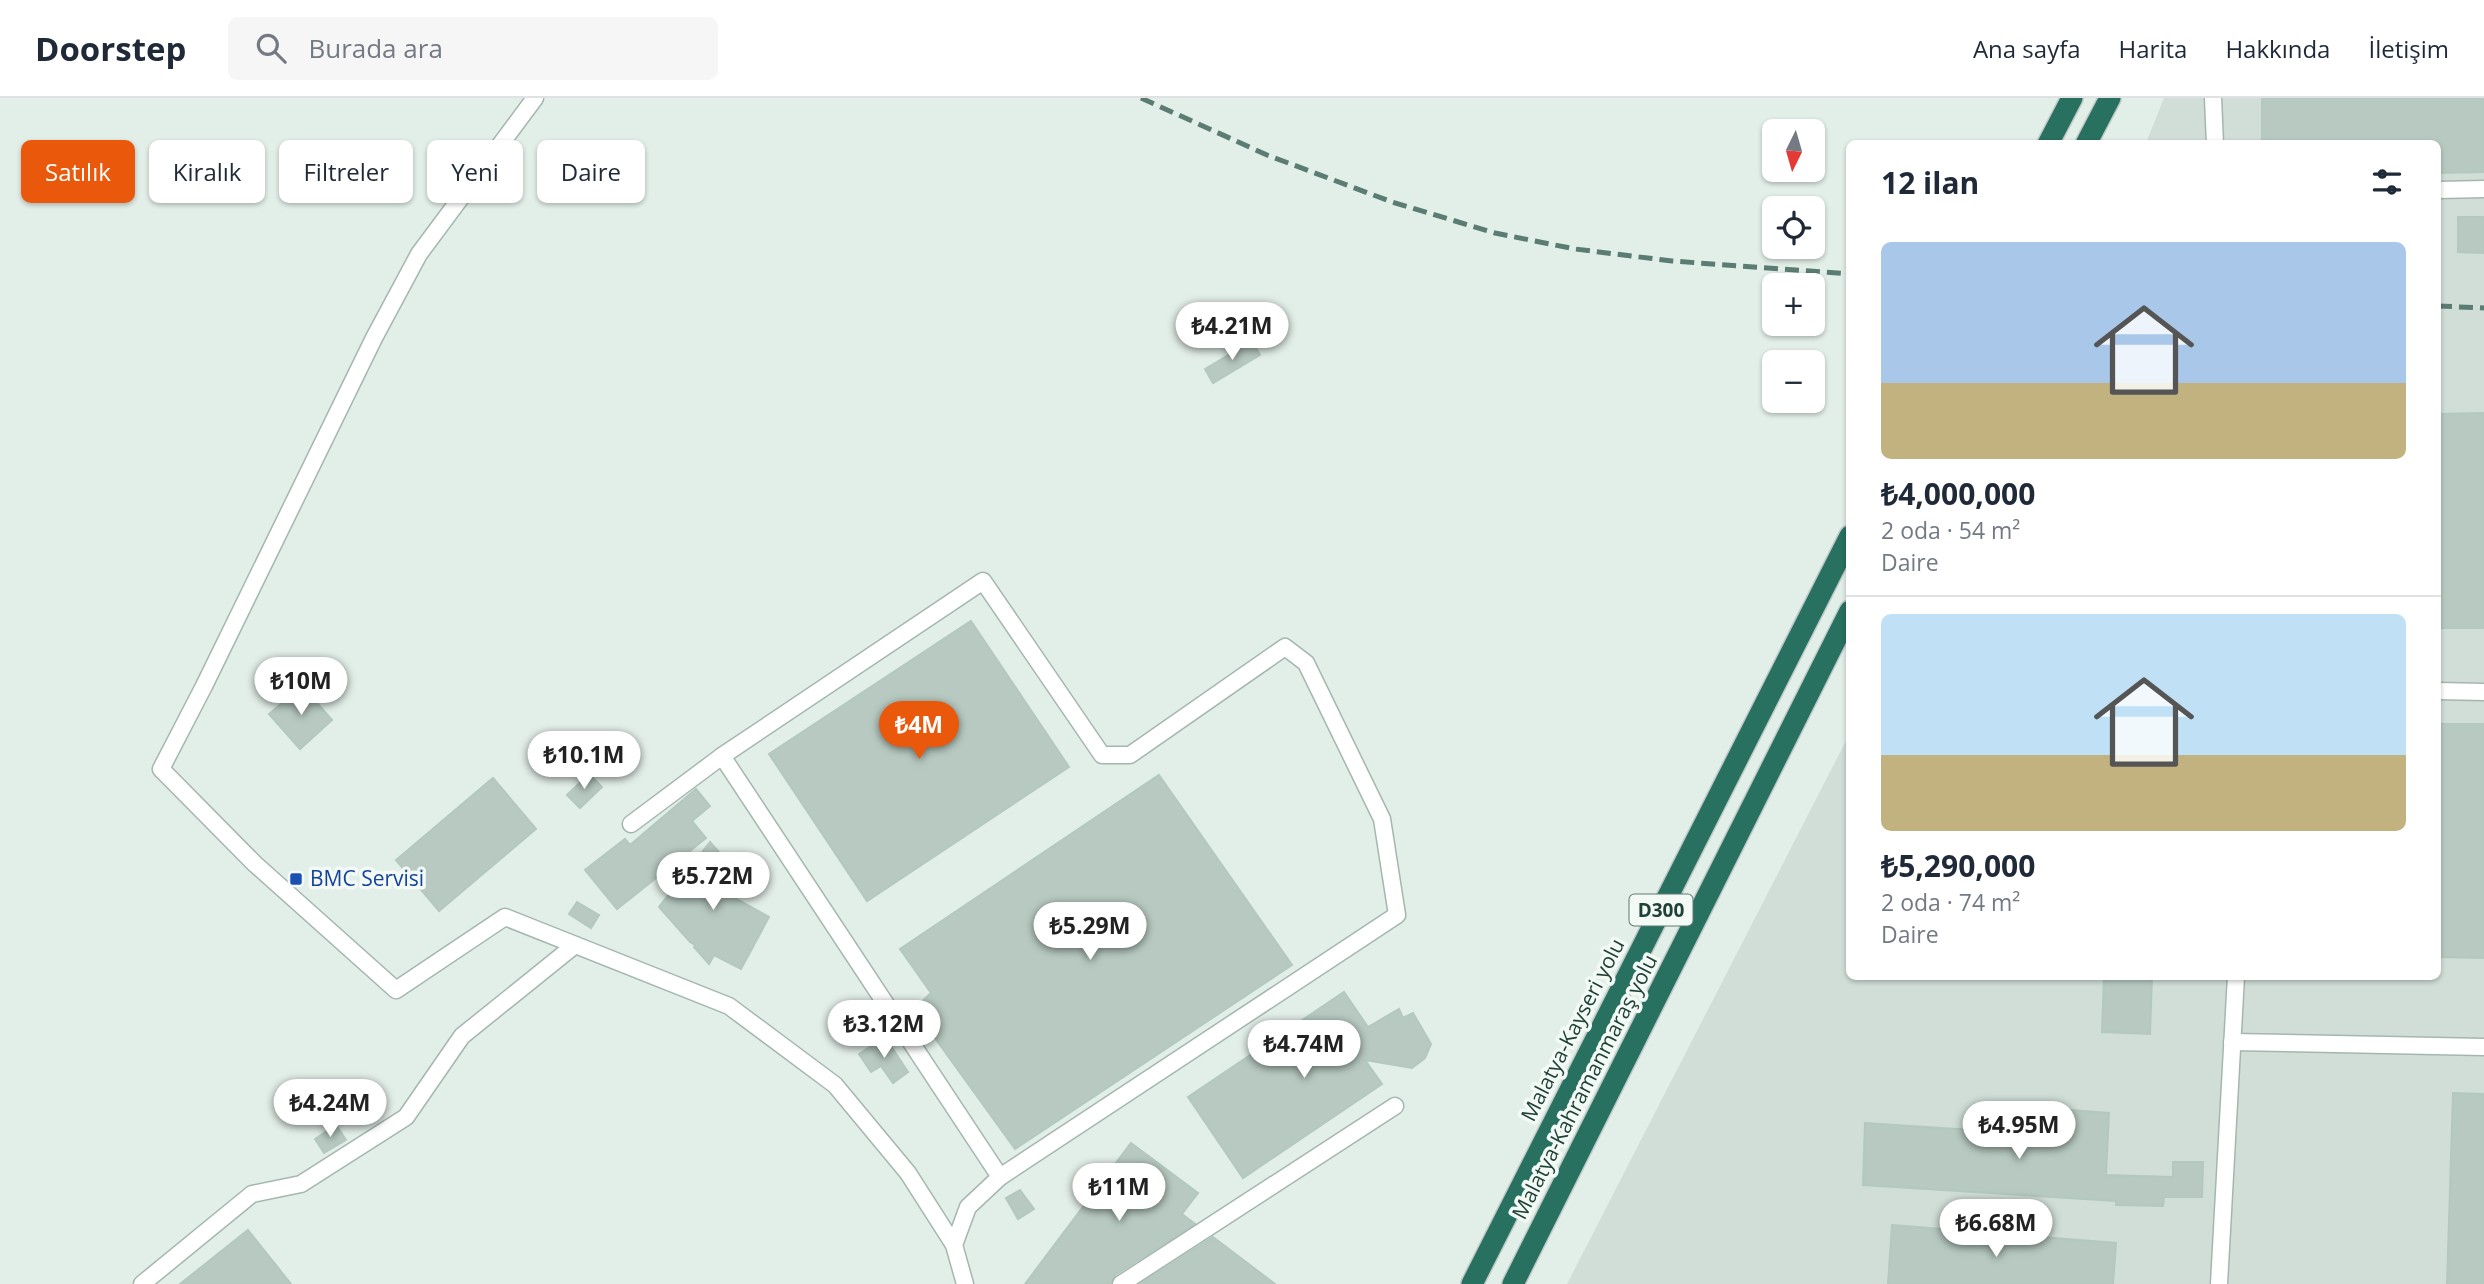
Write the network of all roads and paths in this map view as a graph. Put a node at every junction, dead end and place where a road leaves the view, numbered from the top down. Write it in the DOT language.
graph roads {
  1 [pos="535,98"];
  2 [pos="2071,98"];
  3 [pos="2110,98"];
  4 [pos="2213,98"];
  5 [pos="2050,140"];
  6 [pos="2088,140"];
  7 [pos="2215,140"];
  8 [pos="2484,188"];
  9 [pos="2441,190"];
  10 [pos="1846,544"];
  11 [pos="1846,619"];
  12 [pos="2441,691"];
  13 [pos="2484,692"];
  14 [pos="722,756"];
  15 [pos="631,824"];
  16 [pos="575,945"];
  17 [pos="2236,980"];
  18 [pos="2232,1042"];
  19 [pos="2484,1047"];
  20 [pos="1395,1106"];
  21 [pos="1000,1177"];
  22 [pos="954,1245"];
  23 [pos="142,1284"];
  24 [pos="965,1284"];
  25 [pos="1121,1284"];
  26 [pos="1472,1284"];
  27 [pos="1513,1284"];
  28 [pos="2219,1284"];
  1 -- 16 [label="street"];
  2 -- 5 [label="highway"];
  3 -- 6 [label="highway"];
  4 -- 7 [label="street"];
  8 -- 9 [label="street"];
  10 -- 26 [label="highway, Malatya-Kayseri yolu / D300"];
  11 -- 27 [label="highway, Malatya-Kahramanmaraş yolu / D300"];
  12 -- 13 [label="street"];
  14 -- 15 [label="street"];
  14 -- 21 [label="street"];
  14 -- 21 [label="street"];
  16 -- 22 [label="street"];
  16 -- 23 [label="street"];
  17 -- 18 [label="street"];
  18 -- 19 [label="street"];
  18 -- 28 [label="street"];
  20 -- 25 [label="street"];
  21 -- 22 [label="street"];
  22 -- 24 [label="street"];
}
